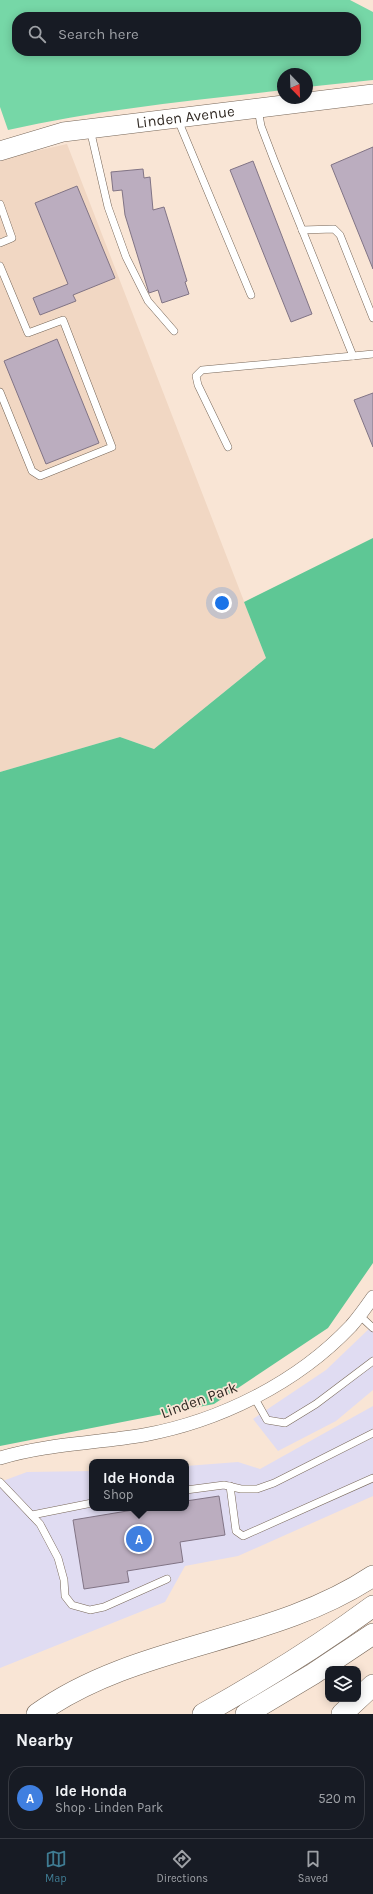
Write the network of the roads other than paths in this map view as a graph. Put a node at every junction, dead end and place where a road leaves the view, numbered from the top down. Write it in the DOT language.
graph roads {
  1 [pos="373,94"];
  2 [pos="258,108"];
  3 [pos="177,118"];
  4 [pos="90,129"];
  5 [pos="0,151"];
  6 [pos="0,204"];
  7 [pos="302,230"];
  8 [pos="0,243"];
  9 [pos="0,266"];
  10 [pos="251,295"];
  11 [pos="373,318"];
  12 [pos="174,331"];
  13 [pos="373,354"];
  14 [pos="353,356"];
  15 [pos="0,392"];
  16 [pos="228,447"];
  17 [pos="373,1297"];
  18 [pos="359,1315"];
  19 [pos="373,1328"];
  20 [pos="373,1361"];
  21 [pos="254,1397"];
  22 [pos="373,1433"];
  23 [pos="0,1458"];
  24 [pos="373,1478"];
  25 [pos="0,1482"];
  26 [pos="230,1486"];
  27 [pos="189,1490"];
  28 [pos="89,1504"];
  29 [pos="32,1515"];
  30 [pos="373,1576"];
  31 [pos="168,1579"];
  32 [pos="373,1606"];
  33 [pos="373,1634"];
  34 [pos="373,1685"];
  35 [pos="37,1714"];
  36 [pos="203,1714"];
  37 [pos="246,1714"];
  38 [pos="342,1714"];
  1 -- 2 [label="main road, Linden Avenue"];
  2 -- 3 [label="main road, Linden Avenue"];
  2 -- 7 [label="lane"];
  3 -- 4 [label="main road, Linden Avenue"];
  3 -- 10 [label="lane"];
  4 -- 5 [label="main road, Linden Avenue"];
  4 -- 12 [label="lane"];
  6 -- 8 [label="lane"];
  7 -- 11 [label="lane"];
  7 -- 14 [label="lane"];
  9 -- 15 [label="lane"];
  13 -- 14 [label="lane"];
  14 -- 16 [label="lane"];
  17 -- 18 [label="street, Linden Park"];
  18 -- 19 [label="lane"];
  18 -- 21 [label="street, Linden Park"];
  20 -- 21 [label="lane"];
  21 -- 23 [label="street, Linden Park"];
  22 -- 26 [label="lane"];
  24 -- 26 [label="lane"];
  25 -- 29 [label="lane"];
  26 -- 27 [label="lane"];
  28 -- 29 [label="lane"];
  29 -- 31 [label="lane"];
  30 -- 35 [label="main road"];
  32 -- 36 [label="main road"];
  33 -- 37 [label="main road"];
  34 -- 38 [label="main road"];
}
